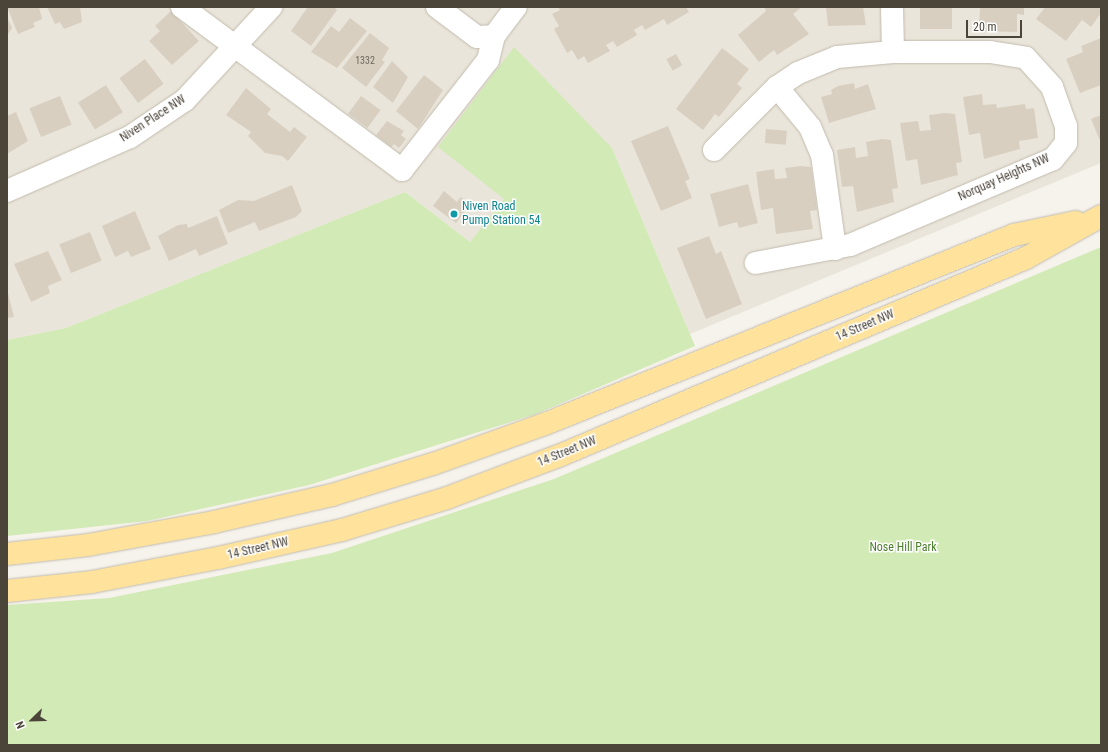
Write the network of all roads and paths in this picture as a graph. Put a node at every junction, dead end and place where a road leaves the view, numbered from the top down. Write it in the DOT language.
graph roads {
  1 [pos="182,7"];
  2 [pos="270,7"];
  3 [pos="437,7"];
  4 [pos="516,7"];
  5 [pos="892,7"];
  6 [pos="494,36"];
  7 [pos="237,47"];
  8 [pos="893,52"];
  9 [pos="777,87"];
  10 [pos="714,150"];
  11 [pos="7,191"];
  12 [pos="1099,217"];
  13 [pos="835,249"];
  14 [pos="756,263"];
  15 [pos="7,554"];
  16 [pos="7,591"];
  1 -- 7 [label="street"];
  2 -- 7 [label="street, Niven Place NW"];
  3 -- 6 [label="street"];
  4 -- 6 [label="street"];
  5 -- 8 [label="street"];
  6 -- 7 [label="street"];
  7 -- 11 [label="street, Niven Place NW"];
  8 -- 9 [label="street, Norquay Heights NW"];
  8 -- 13 [label="street, Norquay Heights NW"];
  9 -- 10 [label="street, Norquay Heights NW"];
  9 -- 13 [label="street"];
  12 -- 15 [label="main road, 14 Street NW"];
  12 -- 16 [label="main road, 14 Street NW"];
  13 -- 14 [label="street, Norquay Heights NW"];
}
